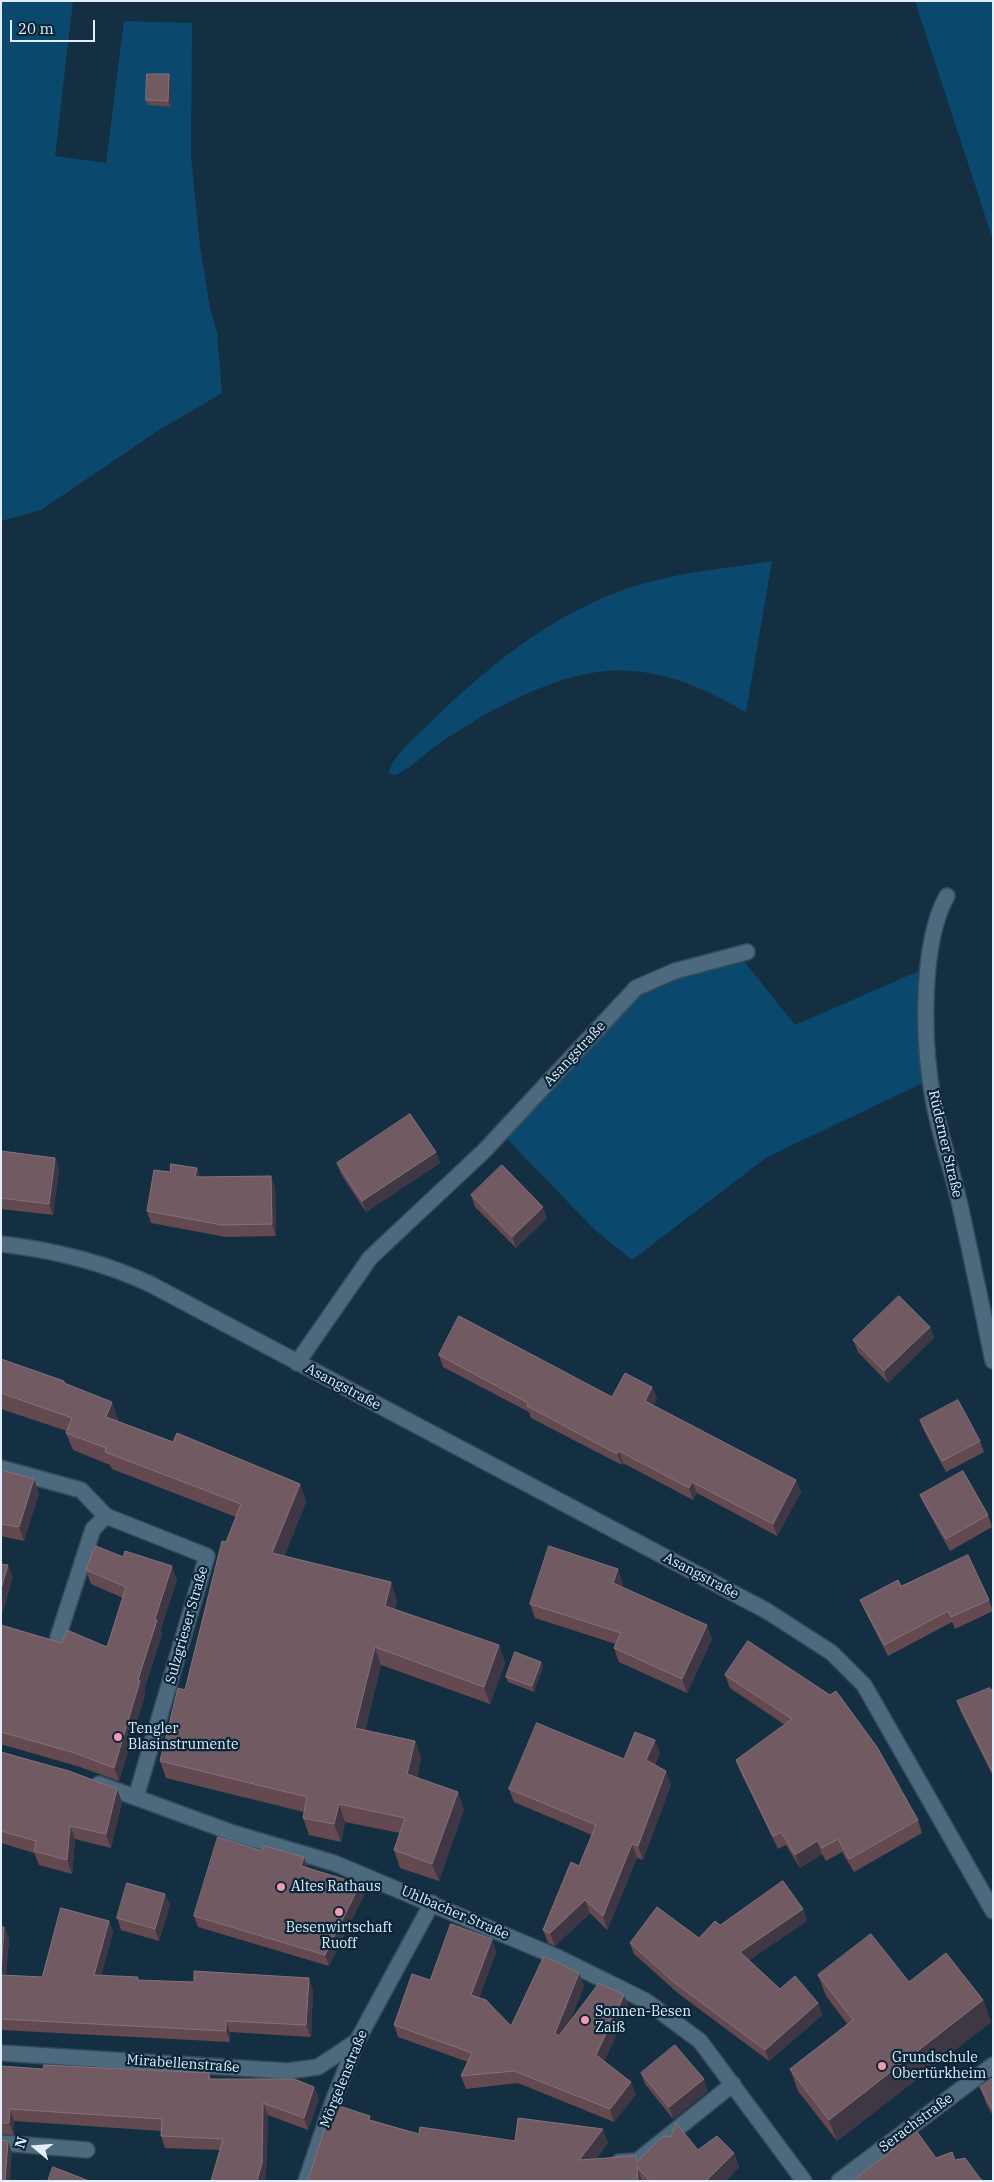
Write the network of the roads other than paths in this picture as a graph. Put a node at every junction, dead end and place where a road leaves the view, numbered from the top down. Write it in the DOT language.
graph roads {
  1 [pos="947,896"];
  2 [pos="747,952"];
  3 [pos="1,1244"];
  4 [pos="993,1361"];
  5 [pos="297,1363"];
  6 [pos="1,1468"];
  7 [pos="106,1516"];
  8 [pos="58,1637"];
  9 [pos="85,1779"];
  10 [pos="136,1797"];
  11 [pos="432,1903"];
  12 [pos="993,1911"];
  13 [pos="356,2041"];
  14 [pos="1,2053"];
  15 [pos="993,2065"];
  16 [pos="732,2084"];
  17 [pos="1,2144"];
  18 [pos="88,2150"];
  19 [pos="606,2163"];
  20 [pos="306,2181"];
  21 [pos="804,2181"];
  22 [pos="839,2181"];
  1 -- 4 [label="street, Rüderner Straße"];
  2 -- 5 [label="street, Asangstraße"];
  3 -- 5 [label="street, Asangstraße"];
  5 -- 12 [label="street, Asangstraße"];
  6 -- 7 [label="street, Sulzgrieser Straße"];
  7 -- 8 [label="street"];
  7 -- 10 [label="street, Sulzgrieser Straße"];
  9 -- 10 [label="street, Uhlbacher Straße"];
  10 -- 11 [label="street, Uhlbacher Straße"];
  11 -- 13 [label="street, Mörgelenstraße"];
  11 -- 16 [label="street, Uhlbacher Straße"];
  13 -- 14 [label="street, Mirabellenstraße"];
  13 -- 20 [label="street, Mörgelenstraße"];
  15 -- 22 [label="street, Serachstraße"];
  16 -- 19 [label="street"];
  16 -- 21 [label="street, Uhlbacher Straße"];
  17 -- 18 [label="street"];
}
